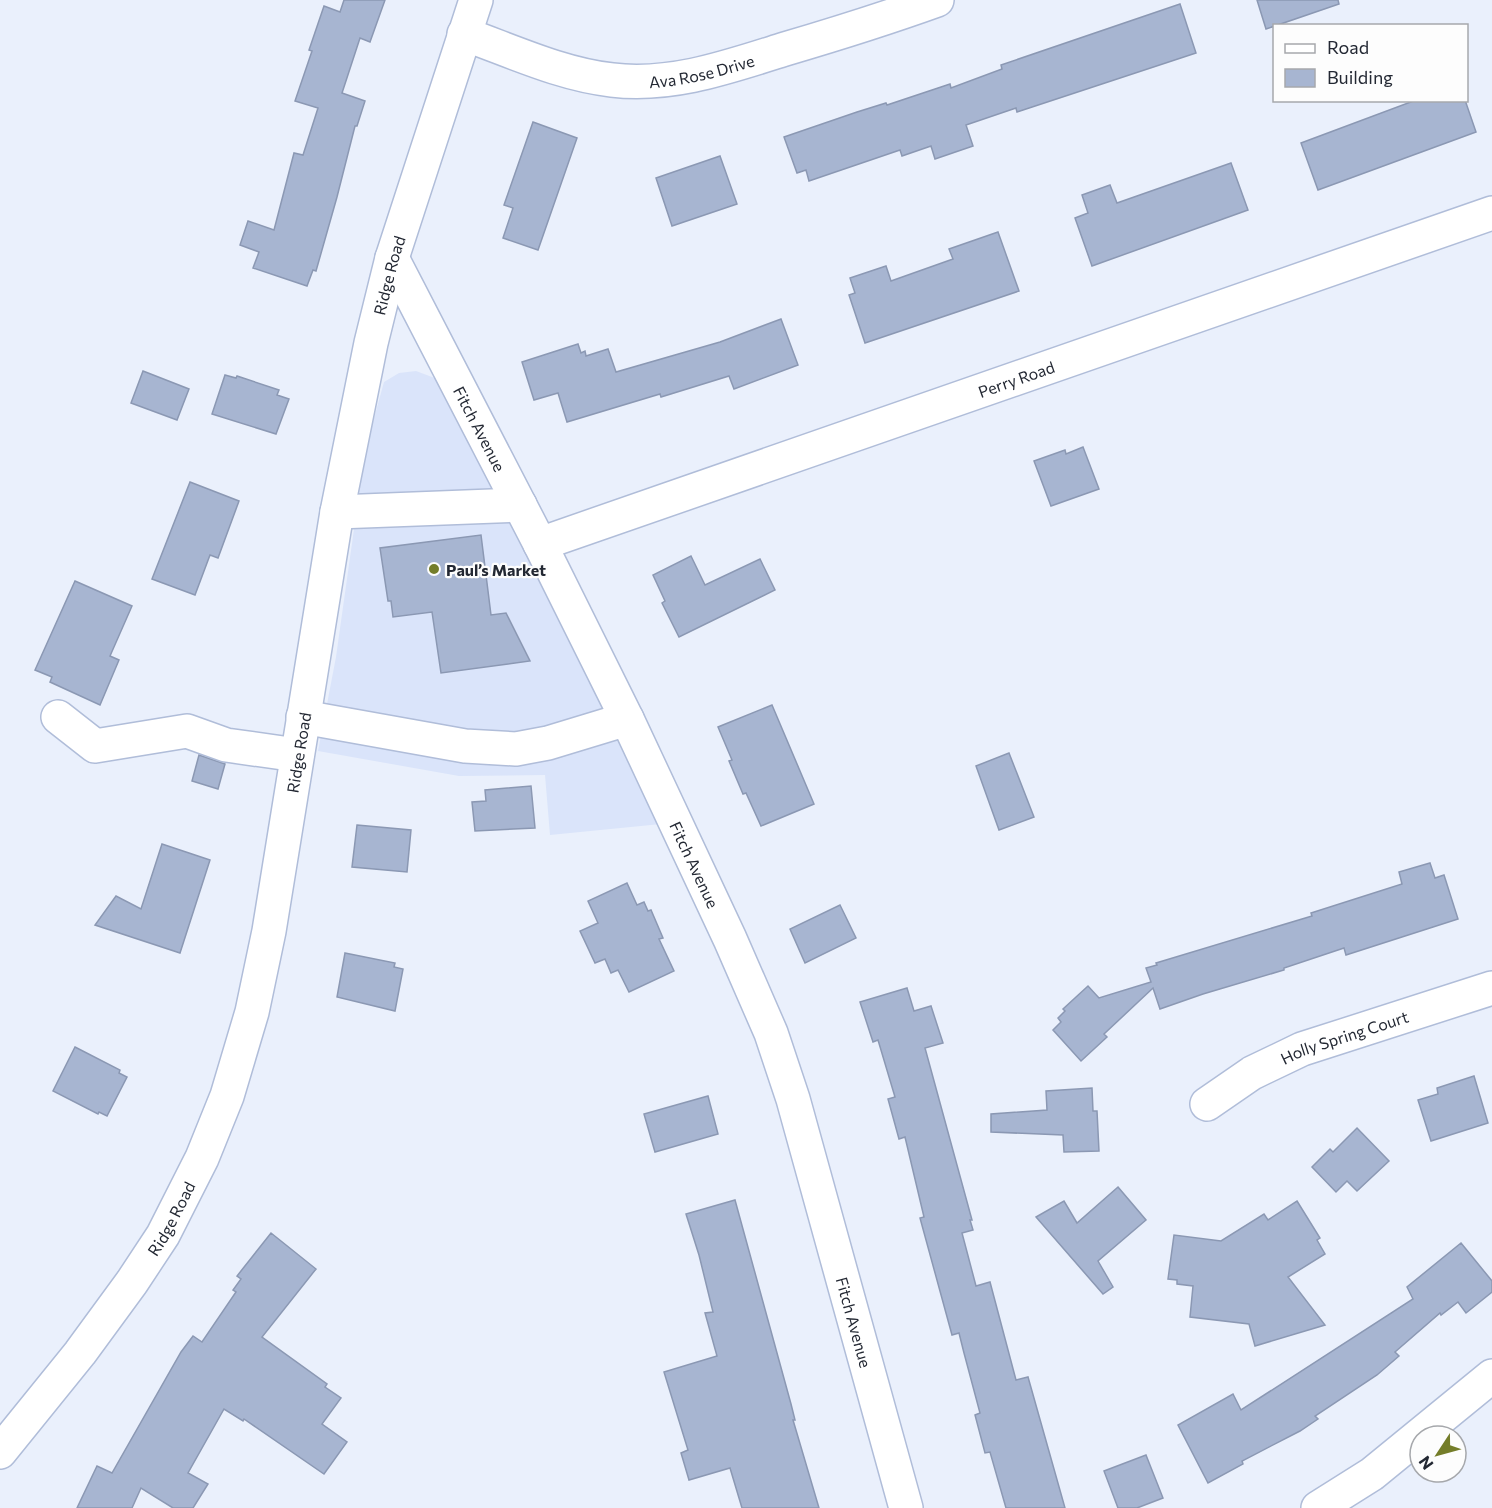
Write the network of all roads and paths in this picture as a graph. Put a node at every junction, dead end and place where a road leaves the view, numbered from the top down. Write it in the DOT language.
graph roads {
  1 [pos="476,0"];
  2 [pos="937,0"];
  3 [pos="464,34"];
  4 [pos="1492,213"];
  5 [pos="392,258"];
  6 [pos="520,505"];
  7 [pos="337,512"];
  8 [pos="540,544"];
  9 [pos="58,717"];
  10 [pos="303,717"];
  11 [pos="627,719"];
  12 [pos="297,755"];
  13 [pos="1492,988"];
  14 [pos="1207,1104"];
  15 [pos="1492,1376"];
  16 [pos="0,1452"];
  17 [pos="906,1508"];
  18 [pos="1318,1508"];
  1 -- 3 [label="street, Ridge Road"];
  2 -- 3 [label="street, Ava Rose Drive"];
  3 -- 5 [label="street, Ridge Road"];
  4 -- 8 [label="street, Perry Road"];
  5 -- 6 [label="street, Fitch Avenue"];
  5 -- 7 [label="street, Ridge Road"];
  6 -- 7 [label="street"];
  6 -- 8 [label="street, Fitch Avenue"];
  7 -- 10 [label="street, Ridge Road"];
  8 -- 11 [label="street, Fitch Avenue"];
  9 -- 12 [label="street"];
  10 -- 11 [label="street"];
  10 -- 12 [label="street, Ridge Road"];
  11 -- 17 [label="street, Fitch Avenue"];
  12 -- 16 [label="street, Ridge Road"];
  13 -- 14 [label="street, Holly Spring Court"];
  15 -- 18 [label="street"];
}
